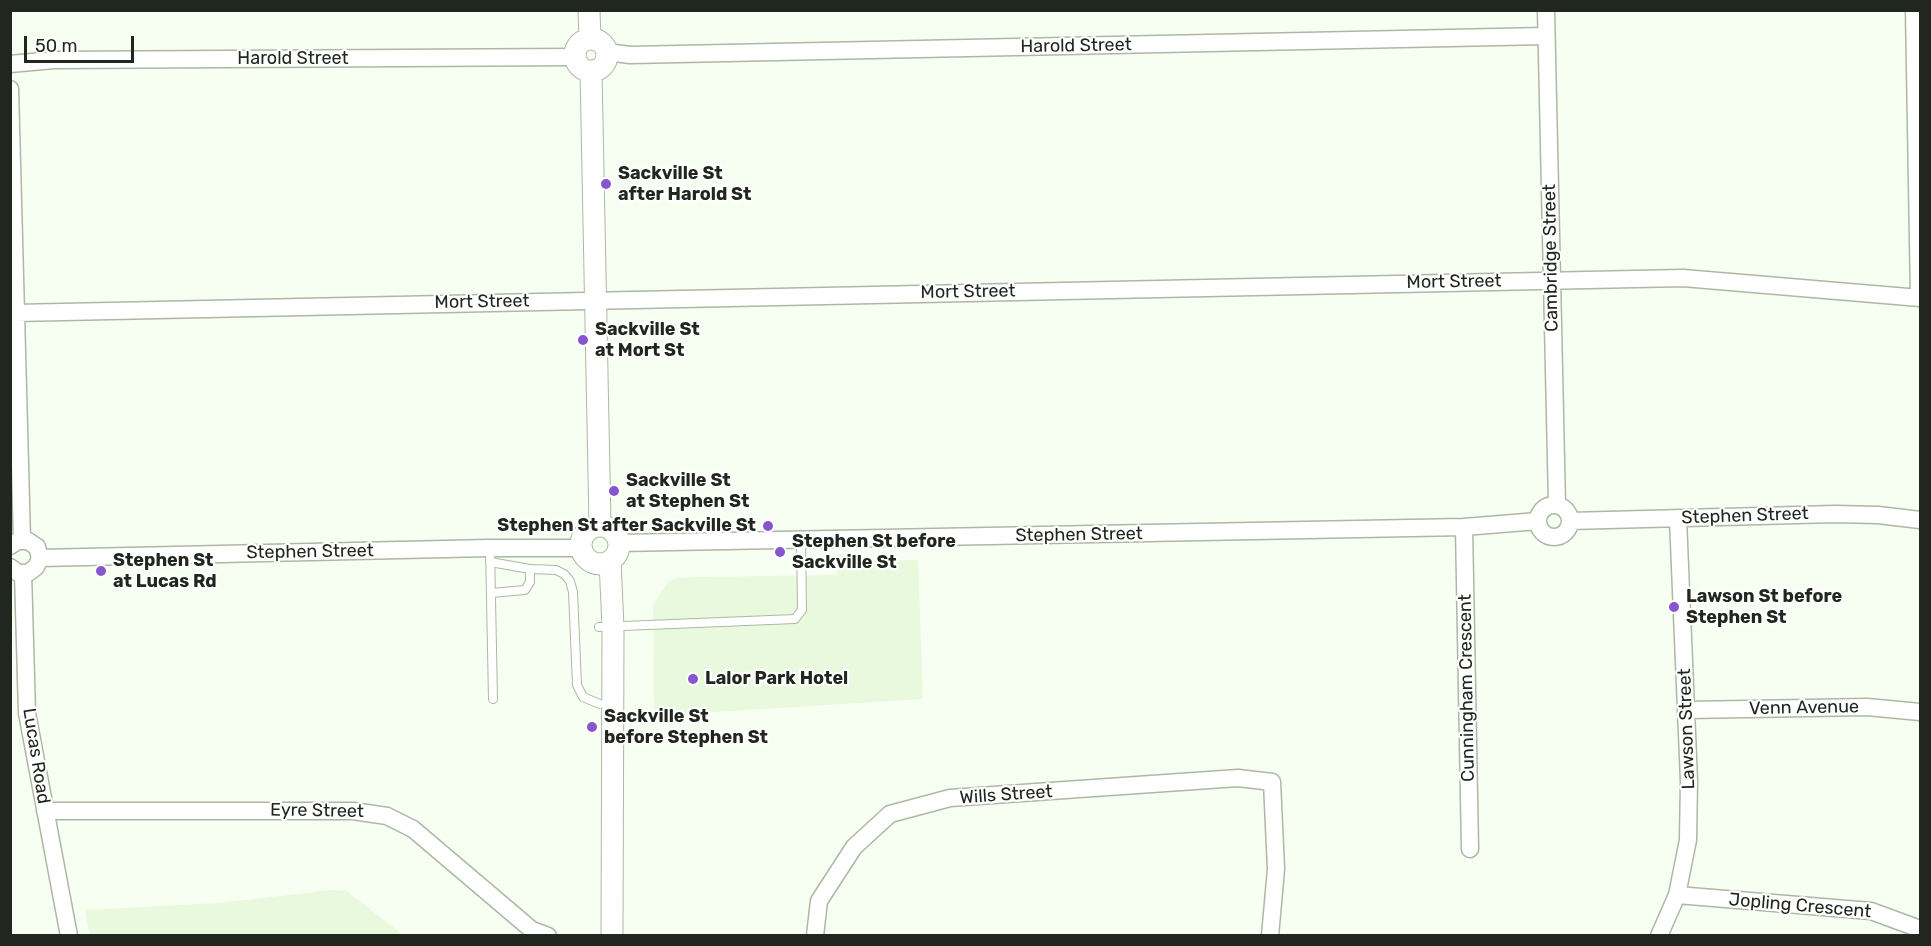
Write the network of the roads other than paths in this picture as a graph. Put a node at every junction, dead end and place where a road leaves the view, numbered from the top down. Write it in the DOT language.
graph roads {
  1 [pos="589,10"];
  2 [pos="1546,10"];
  3 [pos="1914,10"];
  4 [pos="1546,36"];
  5 [pos="590,39"];
  6 [pos="607,52"];
  7 [pos="575,57"];
  8 [pos="10,64"];
  9 [pos="591,71"];
  10 [pos="10,89"];
  11 [pos="1551,280"];
  12 [pos="1920,298"];
  13 [pos="598,300"];
  14 [pos="15,313"];
  15 [pos="1557,505"];
  16 [pos="1678,519"];
  17 [pos="1920,520"];
  18 [pos="1538,521"];
  19 [pos="1570,521"];
  20 [pos="600,525"];
  21 [pos="1464,527"];
  22 [pos="801,541"];
  23 [pos="16,543"];
  24 [pos="581,548"];
  25 [pos="490,555"];
  26 [pos="608,556"];
  27 [pos="40,558"];
  28 [pos="530,568"];
  29 [pos="17,570"];
  30 [pos="491,593"];
  31 [pos="606,627"];
  32 [pos="493,699"];
  33 [pos="600,704"];
  34 [pos="1687,710"];
  35 [pos="1920,712"];
  36 [pos="45,811"];
  37 [pos="1470,849"];
  38 [pos="610,872"];
  39 [pos="1677,895"];
  40 [pos="1920,929"];
  41 [pos="69,936"];
  42 [pos="548,936"];
  43 [pos="612,936"];
  44 [pos="815,936"];
  45 [pos="1270,936"];
  46 [pos="1659,936"];
  1 -- 5 [label="street"];
  2 -- 4 [label="street, Cambridge Street"];
  3 -- 12 [label="street"];
  4 -- 6 [label="street, Harold Street"];
  4 -- 11 [label="street, Cambridge Street"];
  5 -- 6 [label="street"];
  5 -- 7 [label="street"];
  6 -- 9 [label="street"];
  7 -- 8 [label="street, Harold Street"];
  7 -- 9 [label="street"];
  9 -- 13 [label="street"];
  10 -- 14 [label="street"];
  11 -- 12 [label="street, Mort Street"];
  11 -- 13 [label="street, Mort Street"];
  11 -- 15 [label="street, Cambridge Street"];
  13 -- 14 [label="street, Mort Street"];
  13 -- 20 [label="street"];
  14 -- 23 [label="street"];
  15 -- 18 [label="street"];
  15 -- 19 [label="street"];
  16 -- 17 [label="street, Stephen Street"];
  16 -- 19 [label="street, Stephen Street"];
  16 -- 34 [label="street, Lawson Street"];
  18 -- 19 [label="street"];
  18 -- 21 [label="street, Stephen Street"];
  20 -- 24 [label="street"];
  20 -- 26 [label="street"];
  21 -- 22 [label="street, Stephen Street"];
  21 -- 37 [label="street, Cunningham Crescent"];
  22 -- 26 [label="street, Stephen Street"];
  22 -- 31 [label="lane"];
  23 -- 27 [label="street"];
  24 -- 25 [label="street, Stephen Street"];
  24 -- 26 [label="street"];
  25 -- 27 [label="street, Stephen Street"];
  25 -- 28 [label="lane"];
  25 -- 30 [label="lane"];
  26 -- 31 [label="street"];
  27 -- 29 [label="street"];
  28 -- 30 [label="lane"];
  28 -- 33 [label="lane"];
  29 -- 36 [label="street, Lucas Road"];
  30 -- 32 [label="lane"];
  31 -- 33 [label="street"];
  31 -- 38 [label="street"];
  33 -- 38 [label="street"];
  34 -- 35 [label="street, Venn Avenue"];
  34 -- 39 [label="street, Lawson Street"];
  36 -- 41 [label="street, Lucas Road"];
  36 -- 42 [label="street, Eyre Street"];
  38 -- 43 [label="street"];
  39 -- 40 [label="street, Jopling Crescent"];
  39 -- 46 [label="street, Lawson Street"];
  44 -- 45 [label="street, Wills Street"];
}
